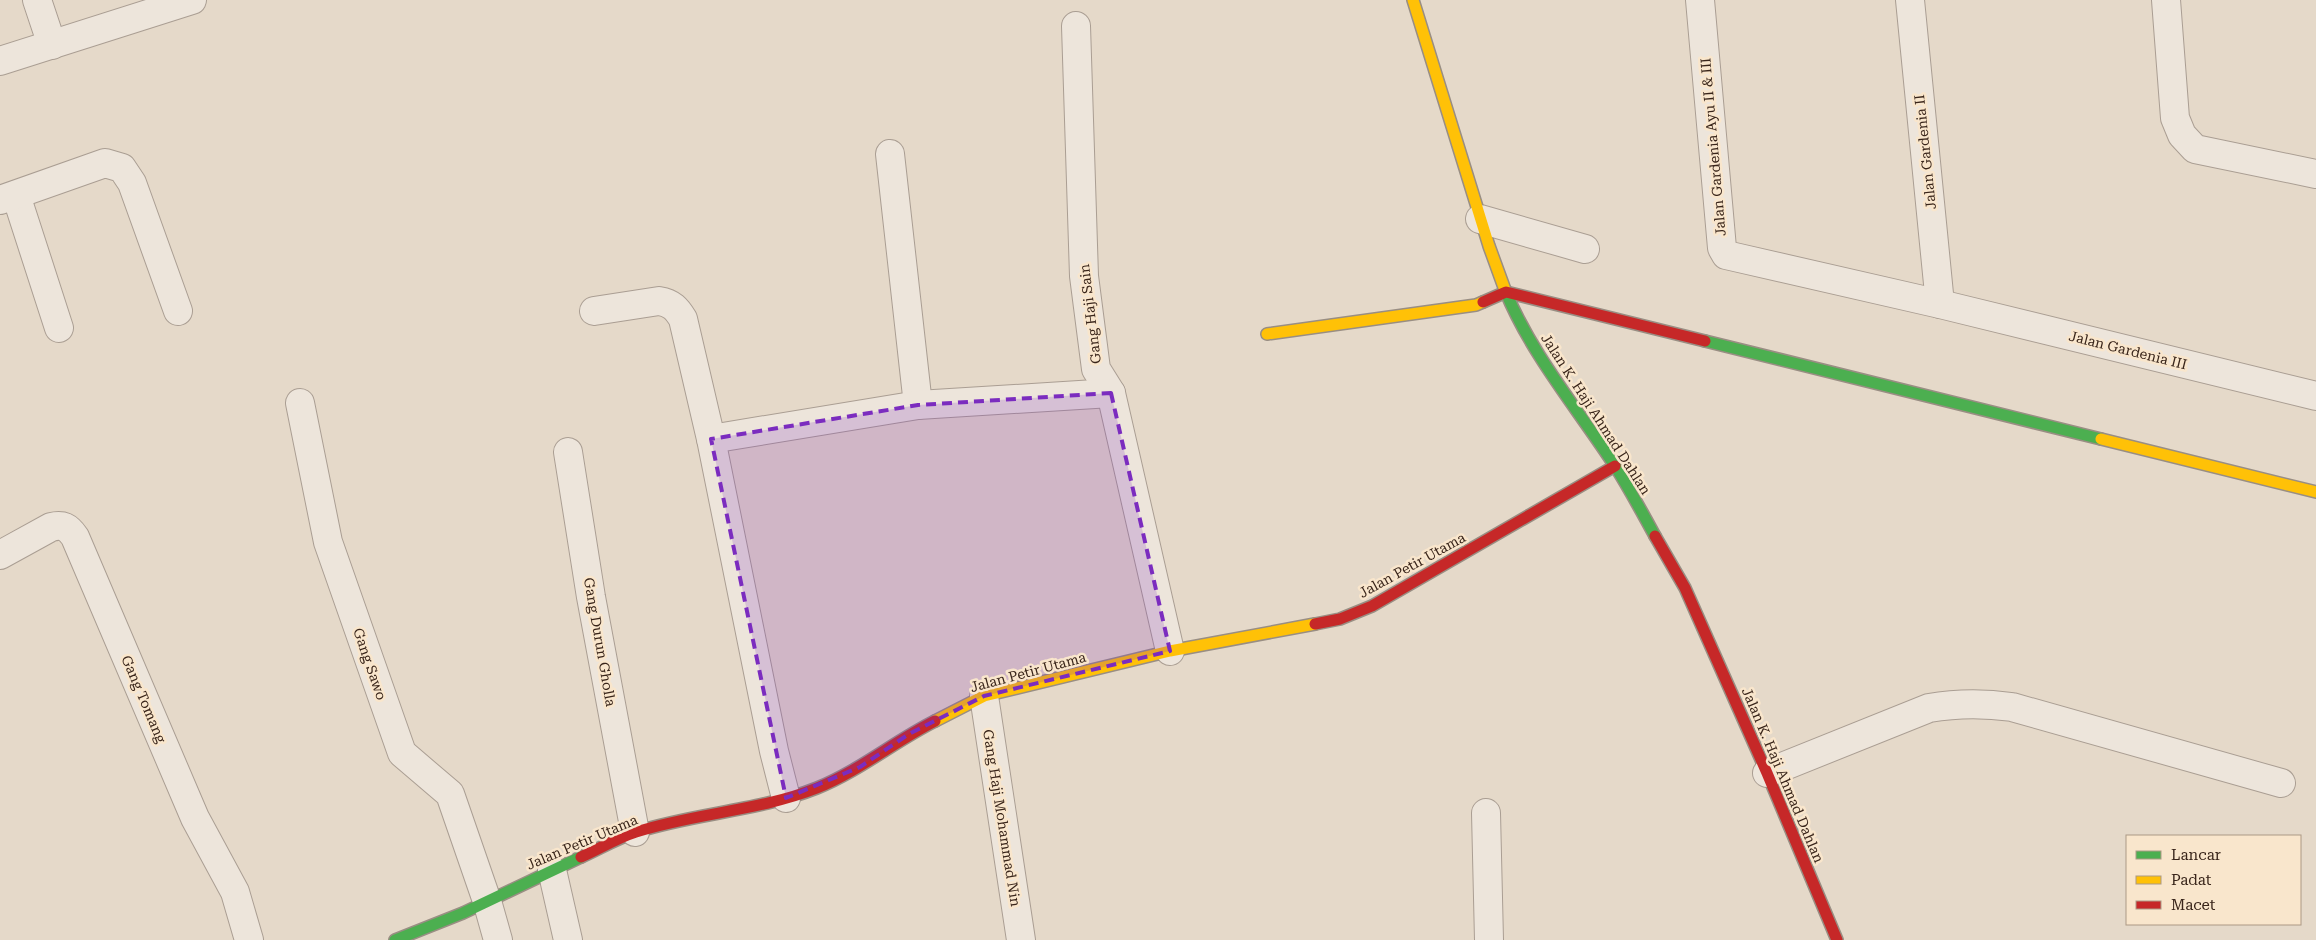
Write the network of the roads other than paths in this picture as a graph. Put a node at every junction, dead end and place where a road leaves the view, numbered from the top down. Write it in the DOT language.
graph roads {
  1 [pos="37,0"];
  2 [pos="192,0"];
  3 [pos="1414,0"];
  4 [pos="1700,0"];
  5 [pos="1910,0"];
  6 [pos="2166,0"];
  7 [pos="1076,26"];
  8 [pos="52,45"];
  9 [pos="0,61"];
  10 [pos="890,154"];
  11 [pos="2316,174"];
  12 [pos="8,197"];
  13 [pos="1480,219"];
  14 [pos="1585,249"];
  15 [pos="1504,287"];
  16 [pos="1940,304"];
  17 [pos="178,310"];
  18 [pos="594,311"];
  19 [pos="59,328"];
  20 [pos="1267,334"];
  21 [pos="1111,393"];
  22 [pos="2316,396"];
  23 [pos="300,402"];
  24 [pos="918,405"];
  25 [pos="710,439"];
  26 [pos="568,452"];
  27 [pos="1615,466"];
  28 [pos="2316,492"];
  29 [pos="0,555"];
  30 [pos="1170,652"];
  31 [pos="984,696"];
  32 [pos="1767,773"];
  33 [pos="2281,783"];
  34 [pos="786,798"];
  35 [pos="1486,813"];
  36 [pos="635,832"];
  37 [pos="552,870"];
  38 [pos="487,901"];
  39 [pos="249,940"];
  40 [pos="395,940"];
  41 [pos="498,940"];
  42 [pos="568,940"];
  43 [pos="1021,940"];
  44 [pos="1489,940"];
  45 [pos="1837,940"];
  1 -- 8 [label="street"];
  2 -- 8 [label="street"];
  3 -- 13 [label="street, Jalan K. Haji Ahmad Dahlan"];
  4 -- 16 [label="street, Jalan Gardenia Ayu II & III"];
  5 -- 16 [label="street, Jalan Gardenia II"];
  6 -- 11 [label="street"];
  7 -- 21 [label="street, Gang Haji Sain"];
  8 -- 9 [label="street"];
  10 -- 24 [label="street"];
  12 -- 17 [label="street"];
  12 -- 19 [label="street"];
  13 -- 14 [label="street"];
  13 -- 15 [label="street, Jalan K. Haji Ahmad Dahlan"];
  15 -- 20 [label="street"];
  15 -- 27 [label="street, Jalan K. Haji Ahmad Dahlan"];
  15 -- 28 [label="street"];
  16 -- 22 [label="street, Jalan Gardenia III"];
  18 -- 25 [label="street"];
  21 -- 24 [label="street"];
  21 -- 30 [label="street, Gang Haji Sain"];
  23 -- 38 [label="street, Gang Sawo"];
  24 -- 25 [label="street"];
  25 -- 34 [label="street"];
  26 -- 36 [label="street, Gang Durun Gholla"];
  27 -- 30 [label="street, Jalan Petir Utama"];
  27 -- 32 [label="street, Jalan K. Haji Ahmad Dahlan"];
  29 -- 39 [label="street, Gang Tomang"];
  30 -- 31 [label="street, Jalan Petir Utama"];
  31 -- 34 [label="street, Jalan Petir Utama"];
  31 -- 43 [label="street, Gang Haji Mohammad Nin"];
  32 -- 33 [label="street"];
  32 -- 45 [label="street, Jalan K. Haji Ahmad Dahlan"];
  34 -- 36 [label="street, Jalan Petir Utama"];
  35 -- 44 [label="street"];
  36 -- 37 [label="street, Jalan Petir Utama"];
  37 -- 38 [label="street, Jalan Petir Utama"];
  37 -- 42 [label="street"];
  38 -- 40 [label="street, Jalan Petir Utama"];
  38 -- 41 [label="street, Gang Sawo"];
}
